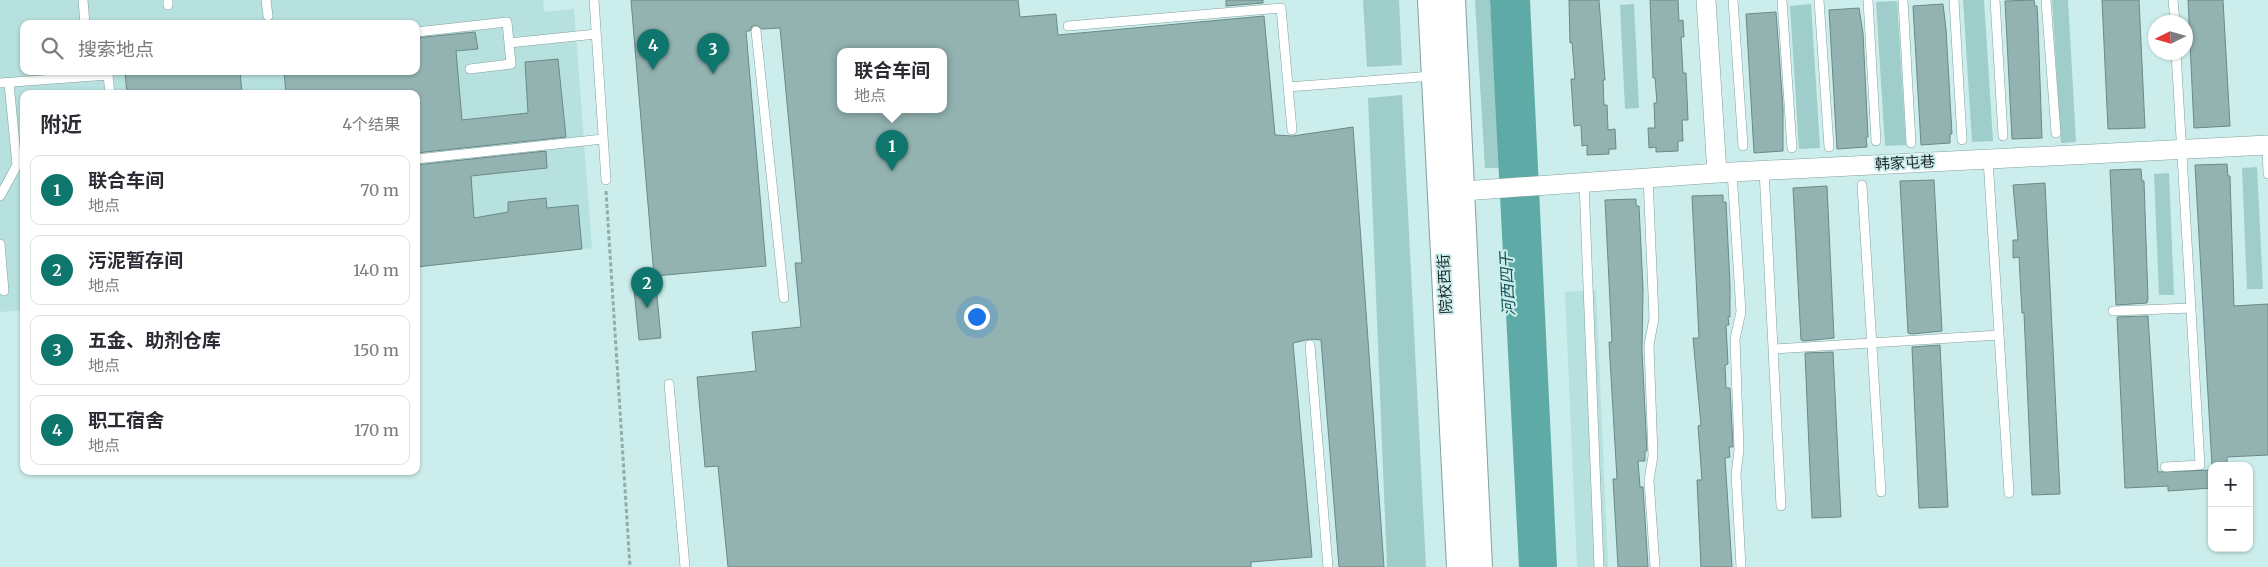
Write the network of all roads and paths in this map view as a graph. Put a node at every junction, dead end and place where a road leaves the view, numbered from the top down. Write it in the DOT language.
graph roads {
  1 [pos="84,0"];
  2 [pos="266,0"];
  3 [pos="594,0"];
  4 [pos="1431,0"];
  5 [pos="1452,0"];
  6 [pos="1706,0"];
  7 [pos="1733,0"];
  8 [pos="1782,0"];
  9 [pos="1819,0"];
  10 [pos="1868,0"];
  11 [pos="1903,0"];
  12 [pos="1954,0"];
  13 [pos="1995,0"];
  14 [pos="2046,0"];
  15 [pos="2173,0"];
  16 [pos="2174,15"];
  17 [pos="268,16"];
  18 [pos="85,20"];
  19 [pos="1068,26"];
  20 [pos="756,31"];
  21 [pos="420,32"];
  22 [pos="596,34"];
  23 [pos="509,43"];
  24 [pos="2176,60"];
  25 [pos="470,69"];
  26 [pos="80,75"];
  27 [pos="108,75"];
  28 [pos="1435,76"];
  29 [pos="4,83"];
  30 [pos="1288,87"];
  31 [pos="110,90"];
  32 [pos="1292,130"];
  33 [pos="2056,133"];
  34 [pos="2003,136"];
  35 [pos="603,139"];
  36 [pos="1962,140"];
  37 [pos="1876,141"];
  38 [pos="1911,143"];
  39 [pos="2267,145"];
  40 [pos="1742,146"];
  41 [pos="1829,147"];
  42 [pos="1792,148"];
  43 [pos="2181,150"];
  44 [pos="1988,159"];
  45 [pos="420,160"];
  46 [pos="1764,170"];
  47 [pos="1724,172"];
  48 [pos="2268,174"];
  49 [pos="1648,178"];
  50 [pos="606,180"];
  51 [pos="1584,183"];
  52 [pos="1862,185"];
  53 [pos="1451,192"];
  54 [pos="0,196"];
  55 [pos="0,244"];
  56 [pos="4,291"];
  57 [pos="784,298"];
  58 [pos="2191,308"];
  59 [pos="2113,311"];
  60 [pos="1999,335"];
  61 [pos="1872,342"];
  62 [pos="1310,345"];
  63 [pos="1773,349"];
  64 [pos="669,384"];
  65 [pos="2166,467"];
  66 [pos="1881,492"];
  67 [pos="2009,493"];
  68 [pos="1781,506"];
  69 [pos="630,567"];
  70 [pos="685,567"];
  71 [pos="1328,567"];
  72 [pos="1460,567"];
  73 [pos="1479,567"];
  74 [pos="1598,567"];
  75 [pos="1655,567"];
  76 [pos="1740,567"];
  1 -- 18 [label="lane"];
  2 -- 17 [label="lane"];
  3 -- 22 [label="lane"];
  4 -- 28 [label="main road, 院校西街"];
  5 -- 53 [label="main road, 院校西街"];
  6 -- 47 [label="street"];
  7 -- 40 [label="lane"];
  8 -- 42 [label="lane"];
  9 -- 41 [label="lane"];
  10 -- 37 [label="lane"];
  11 -- 38 [label="lane"];
  12 -- 36 [label="lane"];
  13 -- 34 [label="lane"];
  14 -- 33 [label="lane"];
  15 -- 16 [label="lane"];
  19 -- 30 [label="lane"];
  20 -- 57 [label="lane"];
  21 -- 23 [label="lane"];
  22 -- 23 [label="lane"];
  22 -- 35 [label="lane"];
  23 -- 25 [label="lane"];
  24 -- 43 [label="lane"];
  26 -- 29 [label="lane"];
  27 -- 31 [label="lane"];
  28 -- 30 [label="lane"];
  28 -- 53 [label="main road, 院校西街"];
  29 -- 54 [label="lane"];
  30 -- 32 [label="lane"];
  35 -- 45 [label="lane"];
  35 -- 50 [label="lane"];
  39 -- 43 [label="street, 韩家屯巷"];
  39 -- 48 [label="lane"];
  43 -- 44 [label="street, 韩家屯巷"];
  43 -- 58 [label="lane"];
  44 -- 46 [label="street, 韩家屯巷"];
  44 -- 60 [label="lane"];
  46 -- 47 [label="street, 韩家屯巷"];
  46 -- 63 [label="lane"];
  47 -- 49 [label="street, 韩家屯巷"];
  47 -- 76 [label="lane"];
  49 -- 51 [label="street, 韩家屯巷"];
  49 -- 75 [label="lane"];
  50 -- 69 [label="path"];
  51 -- 53 [label="street, 韩家屯巷"];
  51 -- 74 [label="lane"];
  52 -- 61 [label="lane"];
  53 -- 72 [label="main road, 院校西街"];
  53 -- 73 [label="main road, 院校西街"];
  55 -- 56 [label="lane"];
  58 -- 59 [label="lane"];
  58 -- 65 [label="lane"];
  60 -- 61 [label="lane"];
  60 -- 67 [label="lane"];
  61 -- 63 [label="lane"];
  61 -- 66 [label="lane"];
  62 -- 71 [label="lane"];
  63 -- 68 [label="lane"];
  64 -- 70 [label="lane"];
}
